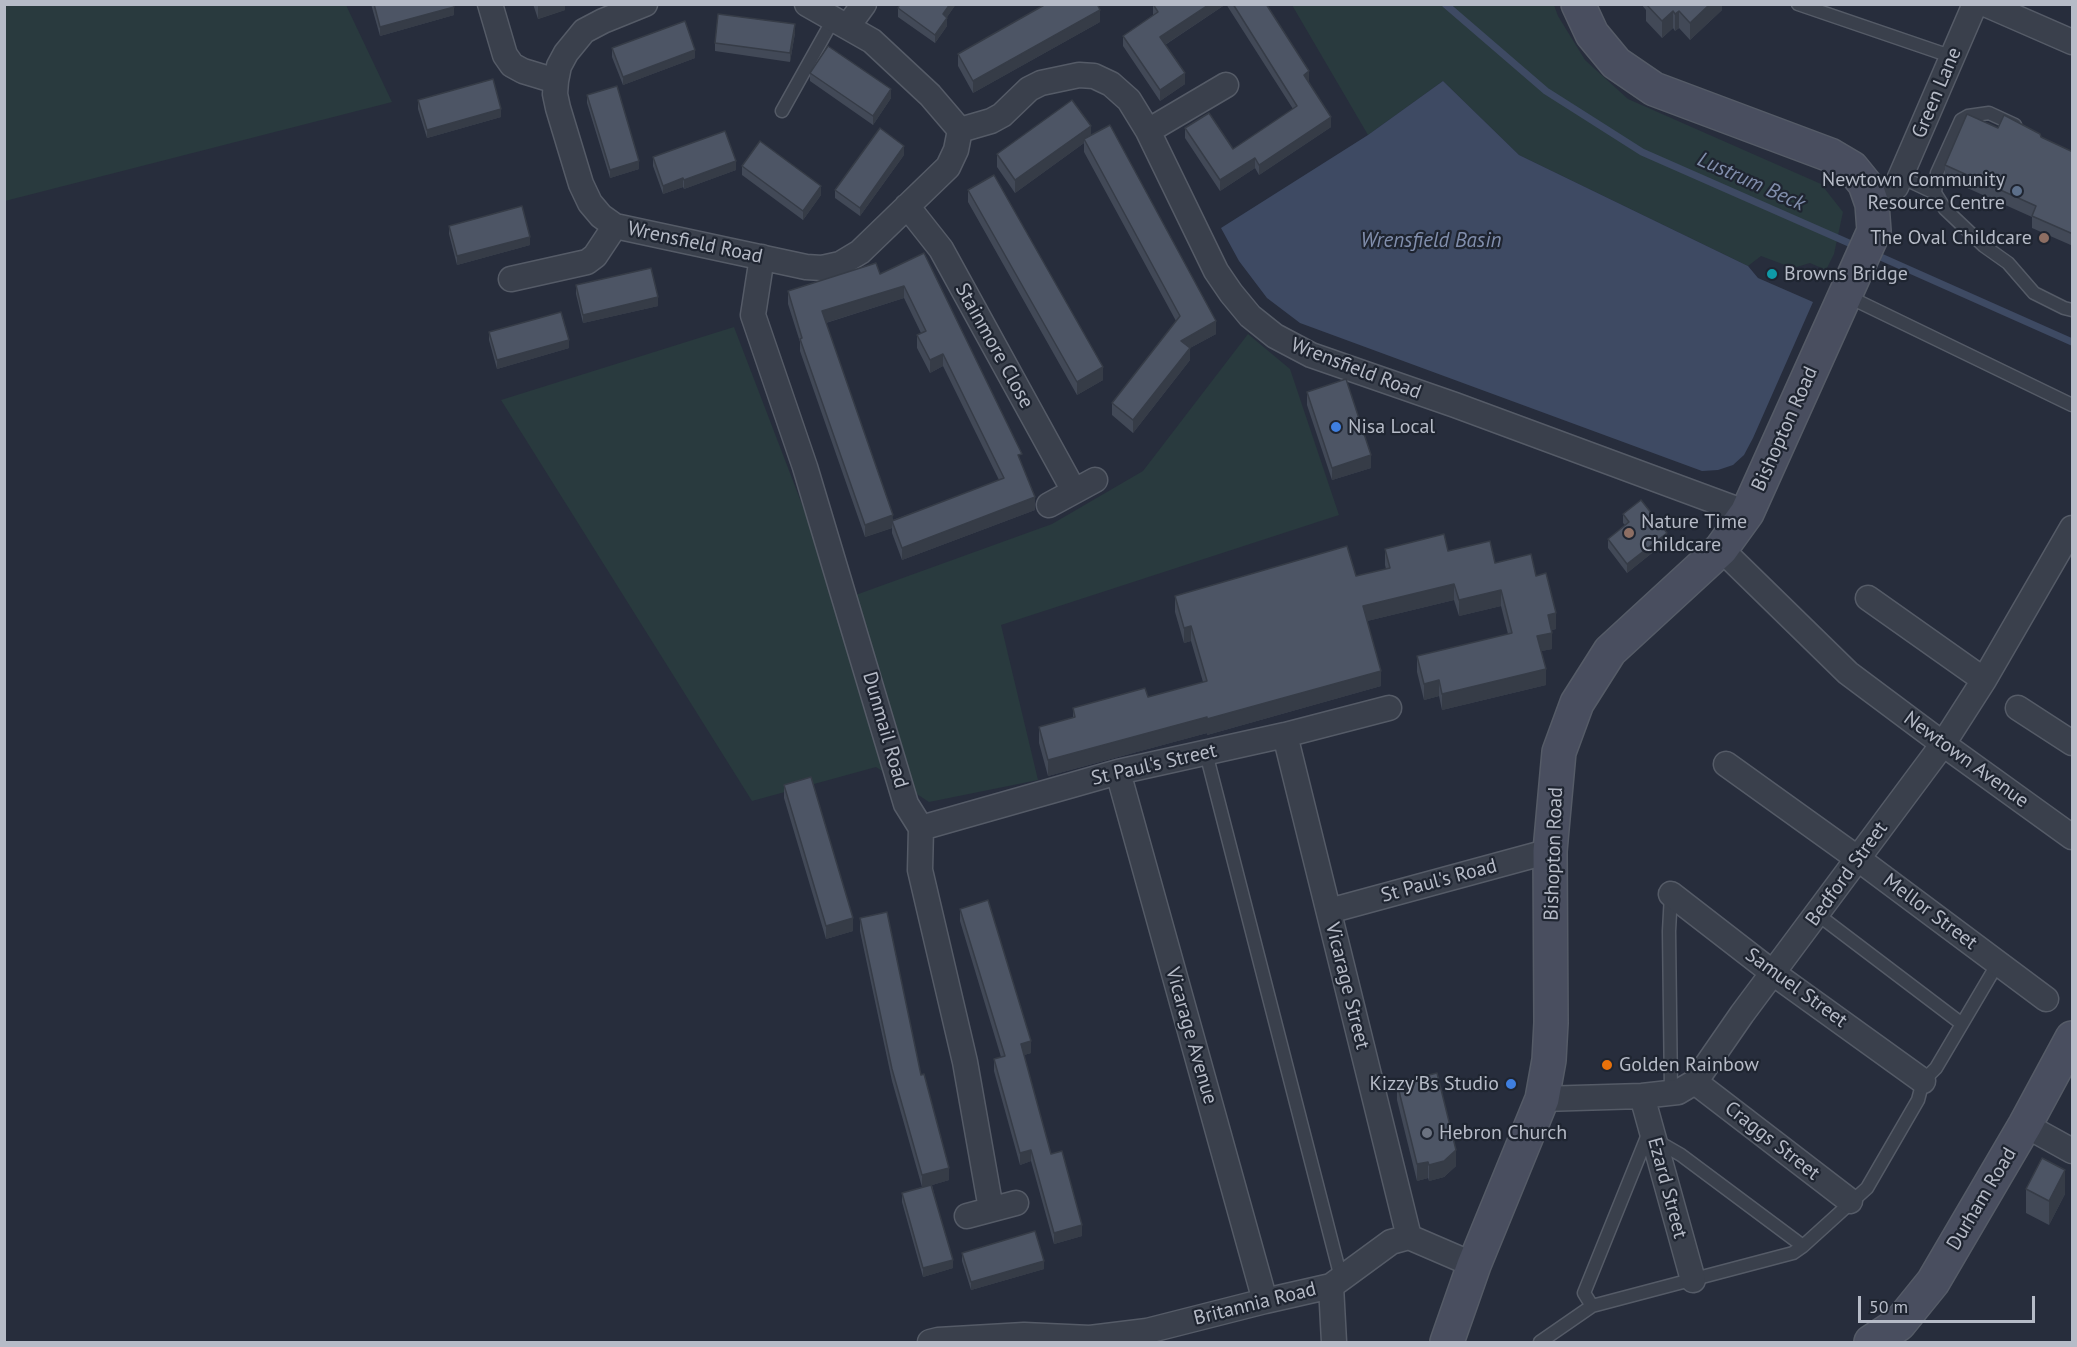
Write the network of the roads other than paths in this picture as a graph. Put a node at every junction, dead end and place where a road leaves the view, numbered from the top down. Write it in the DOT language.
graph roads {
  1 [pos="490,4"];
  2 [pos="645,4"];
  3 [pos="807,4"];
  4 [pos="864,4"];
  5 [pos="1578,4"];
  6 [pos="1798,4"];
  7 [pos="1975,4"];
  8 [pos="1985,4"];
  9 [pos="841,22"];
  10 [pos="2073,42"];
  11 [pos="1953,57"];
  12 [pos="556,81"];
  13 [pos="1226,85"];
  14 [pos="782,111"];
  15 [pos="960,130"];
  16 [pos="2025,130"];
  17 [pos="1148,131"];
  18 [pos="1901,177"];
  19 [pos="1935,193"];
  20 [pos="907,206"];
  21 [pos="1873,217"];
  22 [pos="615,226"];
  23 [pos="762,257"];
  24 [pos="511,279"];
  25 [pos="1852,282"];
  26 [pos="2073,310"];
  27 [pos="2073,405"];
  28 [pos="1049,505"];
  29 [pos="1747,513"];
  30 [pos="2073,528"];
  31 [pos="1721,549"];
  32 [pos="1868,598"];
  33 [pos="1984,680"];
  34 [pos="1389,708"];
  35 [pos="2018,708"];
  36 [pos="1285,735"];
  37 [pos="2073,743"];
  38 [pos="1943,744"];
  39 [pos="1206,753"];
  40 [pos="1726,764"];
  41 [pos="1118,772"];
  42 [pos="921,828"];
  43 [pos="2072,835"];
  44 [pos="1550,850"];
  45 [pos="1857,858"];
  46 [pos="1671,894"];
  47 [pos="1329,911"];
  48 [pos="1817,914"];
  49 [pos="1998,963"];
  50 [pos="1773,973"];
  51 [pos="2046,999"];
  52 [pos="1962,1024"];
  53 [pos="2073,1038"];
  54 [pos="1923,1081"];
  55 [pos="1695,1082"];
  56 [pos="1671,1093"];
  57 [pos="1642,1096"];
  58 [pos="1542,1099"];
  59 [pos="2025,1125"];
  60 [pos="1652,1133"];
  61 [pos="2073,1151"];
  62 [pos="1850,1201"];
  63 [pos="1016,1203"];
  64 [pos="991,1209"];
  65 [pos="967,1216"];
  66 [pos="1409,1237"];
  67 [pos="1803,1245"];
  68 [pos="1474,1265"];
  69 [pos="1693,1280"];
  70 [pos="1336,1282"];
  71 [pos="1265,1300"];
  72 [pos="1592,1306"];
  73 [pos="930,1342"];
  74 [pos="1334,1342"];
  75 [pos="1447,1342"];
  76 [pos="1540,1342"];
  77 [pos="1871,1342"];
  1 -- 12 [label="street"];
  2 -- 12 [label="street, Wrensfield Road"];
  3 -- 9 [label="street"];
  4 -- 9 [label="street"];
  5 -- 21 [label="street"];
  6 -- 11 [label="lane"];
  7 -- 11 [label="street, Green Lane"];
  8 -- 10 [label="street"];
  9 -- 14 [label="lane"];
  9 -- 15 [label="street"];
  11 -- 18 [label="street, Green Lane"];
  12 -- 22 [label="street, Wrensfield Road"];
  13 -- 17 [label="street"];
  15 -- 17 [label="street, Wrensfield Road"];
  15 -- 20 [label="street, Wrensfield Road"];
  16 -- 19 [label="lane"];
  17 -- 29 [label="street, Wrensfield Road"];
  18 -- 19 [label="lane"];
  18 -- 21 [label="street, Green Lane"];
  19 -- 26 [label="lane"];
  20 -- 23 [label="street, Wrensfield Road"];
  20 -- 28 [label="street, Stainmore Close"];
  21 -- 25 [label="street, Bishopton Road"];
  22 -- 23 [label="street, Wrensfield Road"];
  22 -- 24 [label="street"];
  23 -- 42 [label="street, Dunmail Road"];
  25 -- 27 [label="lane"];
  25 -- 29 [label="street, Bishopton Road"];
  29 -- 31 [label="street, Bishopton Road"];
  30 -- 33 [label="street, Bedford Street"];
  31 -- 38 [label="street, Newtown Avenue"];
  31 -- 44 [label="street, Bishopton Road"];
  32 -- 33 [label="street"];
  33 -- 38 [label="street, Bedford Street"];
  34 -- 36 [label="street, St Paul's Street"];
  35 -- 37 [label="street"];
  36 -- 39 [label="street, St Paul's Street"];
  36 -- 47 [label="street, Vicarage Street"];
  38 -- 43 [label="street, Newtown Avenue"];
  38 -- 45 [label="street, Bedford Street"];
  39 -- 41 [label="street, St Paul's Street"];
  39 -- 70 [label="lane"];
  40 -- 45 [label="street, Mellor Street"];
  41 -- 42 [label="street, St Paul's Street"];
  41 -- 71 [label="street, Vicarage Avenue"];
  42 -- 64 [label="street"];
  44 -- 47 [label="street, St Paul's Road"];
  44 -- 58 [label="street, Bishopton Road"];
  45 -- 48 [label="street, Bedford Street"];
  45 -- 49 [label="street, Mellor Street"];
  46 -- 50 [label="street, Samuel Street"];
  46 -- 56 [label="lane"];
  47 -- 66 [label="street, Vicarage Street"];
  48 -- 50 [label="street, Bedford Street"];
  48 -- 52 [label="lane"];
  49 -- 51 [label="street, Mellor Street"];
  49 -- 52 [label="lane"];
  50 -- 54 [label="street, Samuel Street"];
  50 -- 55 [label="street, Bedford Street"];
  52 -- 54 [label="lane"];
  53 -- 59 [label="street, Durham Road"];
  54 -- 62 [label="lane"];
  55 -- 56 [label="street"];
  55 -- 62 [label="street, Craggs Street"];
  56 -- 57 [label="street"];
  57 -- 58 [label="street"];
  57 -- 60 [label="street, Ezard Street"];
  58 -- 68 [label="street, Bishopton Road"];
  59 -- 61 [label="street"];
  59 -- 77 [label="street, Durham Road"];
  60 -- 67 [label="lane"];
  60 -- 69 [label="street, Ezard Street"];
  60 -- 72 [label="lane"];
  62 -- 67 [label="lane"];
  63 -- 64 [label="street"];
  64 -- 65 [label="street"];
  66 -- 68 [label="street"];
  66 -- 70 [label="street, Britannia Road"];
  67 -- 69 [label="lane"];
  68 -- 75 [label="street, Bishopton Road"];
  69 -- 72 [label="lane"];
  70 -- 71 [label="street, Britannia Road"];
  70 -- 74 [label="street, Britannia Road"];
  71 -- 73 [label="street, Britannia Road"];
  72 -- 76 [label="lane"];
}
